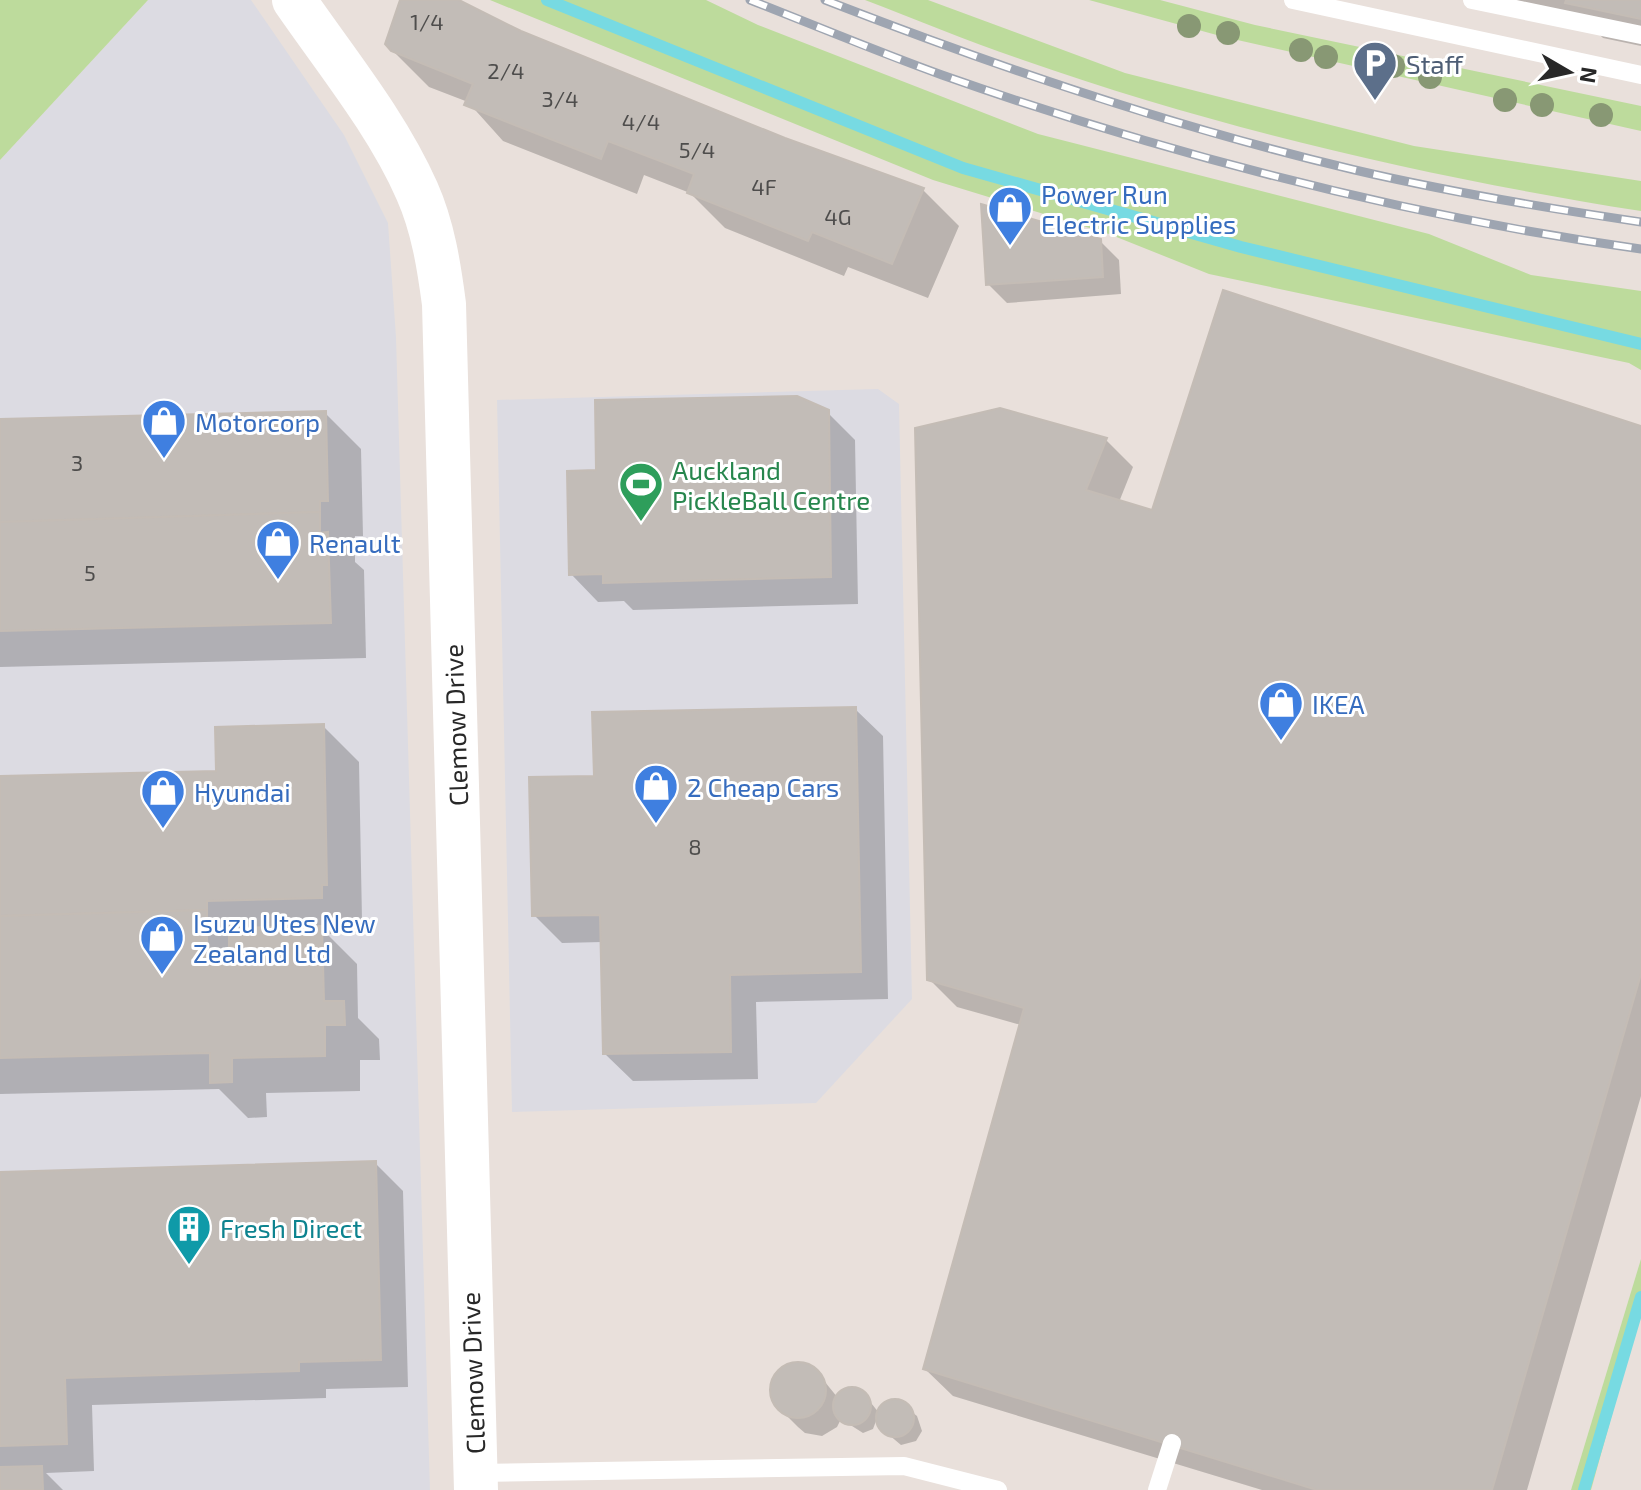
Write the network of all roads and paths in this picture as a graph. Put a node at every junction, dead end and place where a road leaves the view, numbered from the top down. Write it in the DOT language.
graph roads {
  1 [pos="294,0"];
  2 [pos="1293,0"];
  3 [pos="1472,0"];
  4 [pos="1641,35"];
  5 [pos="1641,75"];
  6 [pos="1172,1443"];
  7 [pos="476,1481"];
  8 [pos="998,1490"];
  9 [pos="1157,1490"];
  1 -- 7 [label="main road, Clemow Drive"];
  2 -- 5 [label="lane"];
  3 -- 4 [label="lane"];
  6 -- 9 [label="lane"];
  7 -- 8 [label="lane"];
}
